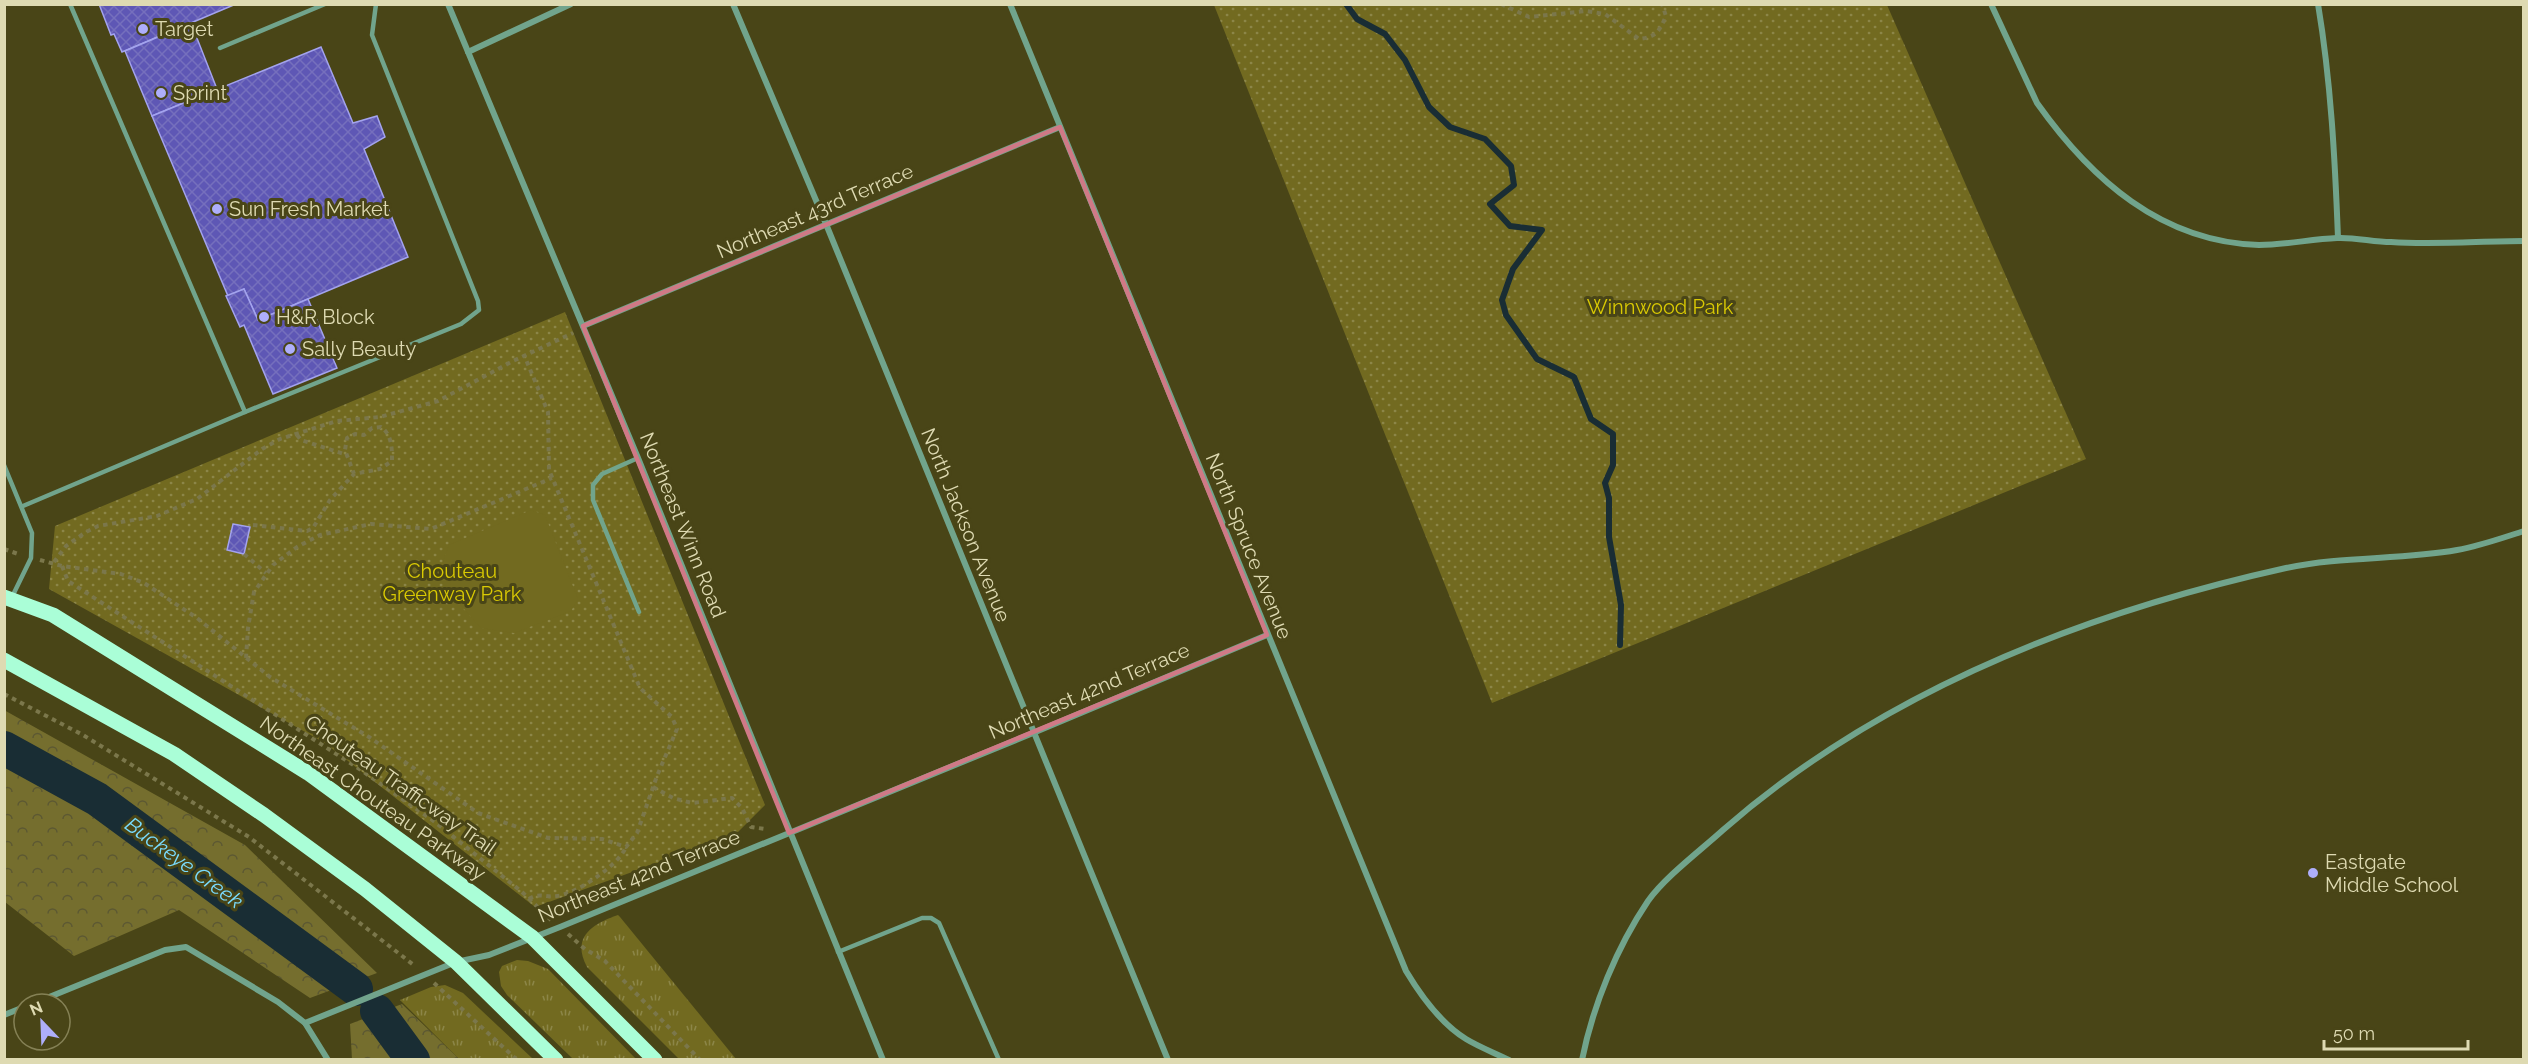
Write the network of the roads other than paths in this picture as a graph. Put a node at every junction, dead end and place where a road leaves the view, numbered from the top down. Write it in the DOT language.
graph roads {
  1 [pos="70,4"];
  2 [pos="325,4"];
  3 [pos="376,4"];
  4 [pos="448,4"];
  5 [pos="571,4"];
  6 [pos="733,4"];
  7 [pos="1010,4"];
  8 [pos="1991,4"];
  9 [pos="2318,4"];
  10 [pos="220,48"];
  11 [pos="468,52"];
  12 [pos="1060,128"];
  13 [pos="826,224"];
  14 [pos="2338,238"];
  15 [pos="2523,241"];
  16 [pos="583,326"];
  17 [pos="245,412"];
  18 [pos="638,458"];
  19 [pos="4,465"];
  20 [pos="22,506"];
  21 [pos="2523,531"];
  22 [pos="7,600"];
  23 [pos="639,612"];
  24 [pos="1267,634"];
  25 [pos="4,660"];
  26 [pos="1033,733"];
  27 [pos="789,833"];
  28 [pos="532,937"];
  29 [pos="838,952"];
  30 [pos="456,962"];
  31 [pos="62,992"];
  32 [pos="305,1023"];
  33 [pos="328,1059"];
  34 [pos="556,1059"];
  35 [pos="655,1059"];
  36 [pos="883,1059"];
  37 [pos="999,1059"];
  38 [pos="1168,1059"];
  39 [pos="1509,1059"];
  40 [pos="1582,1059"];
  1 -- 17 [label="lane"];
  2 -- 10 [label="lane"];
  3 -- 17 [label="lane"];
  4 -- 11 [label="street, Northeast Winn Road"];
  5 -- 11 [label="street"];
  6 -- 13 [label="street, North Jackson Avenue"];
  7 -- 12 [label="street, North Spruce Avenue"];
  8 -- 14 [label="street"];
  9 -- 14 [label="street"];
  11 -- 16 [label="street, Northeast Winn Road"];
  12 -- 13 [label="street, Northeast 43rd Terrace"];
  12 -- 24 [label="street, North Spruce Avenue"];
  13 -- 16 [label="street, Northeast 43rd Terrace"];
  13 -- 26 [label="street, North Jackson Avenue"];
  14 -- 15 [label="street"];
  16 -- 18 [label="street, Northeast Winn Road"];
  17 -- 20 [label="lane"];
  18 -- 23 [label="lane"];
  18 -- 27 [label="street, Northeast Winn Road"];
  19 -- 20 [label="lane"];
  20 -- 22 [label="lane"];
  21 -- 40 [label="street"];
  22 -- 28 [label="main road, Northeast Chouteau Parkway"];
  24 -- 26 [label="street, Northeast 42nd Terrace"];
  24 -- 39 [label="street, North Spruce Avenue"];
  25 -- 30 [label="main road"];
  26 -- 27 [label="street, Northeast 42nd Terrace"];
  26 -- 38 [label="street, North Jackson Avenue"];
  27 -- 28 [label="street, Northeast 42nd Terrace"];
  27 -- 29 [label="street, Northeast Winn Road"];
  28 -- 30 [label="street, Northeast 42nd Terrace"];
  28 -- 35 [label="main road, Northeast Chouteau Parkway"];
  29 -- 36 [label="street, Northeast Winn Road"];
  29 -- 37 [label="lane"];
  30 -- 32 [label="street, Northeast 42nd Terrace"];
  30 -- 34 [label="main road"];
  31 -- 32 [label="street"];
  32 -- 33 [label="street"];
}
